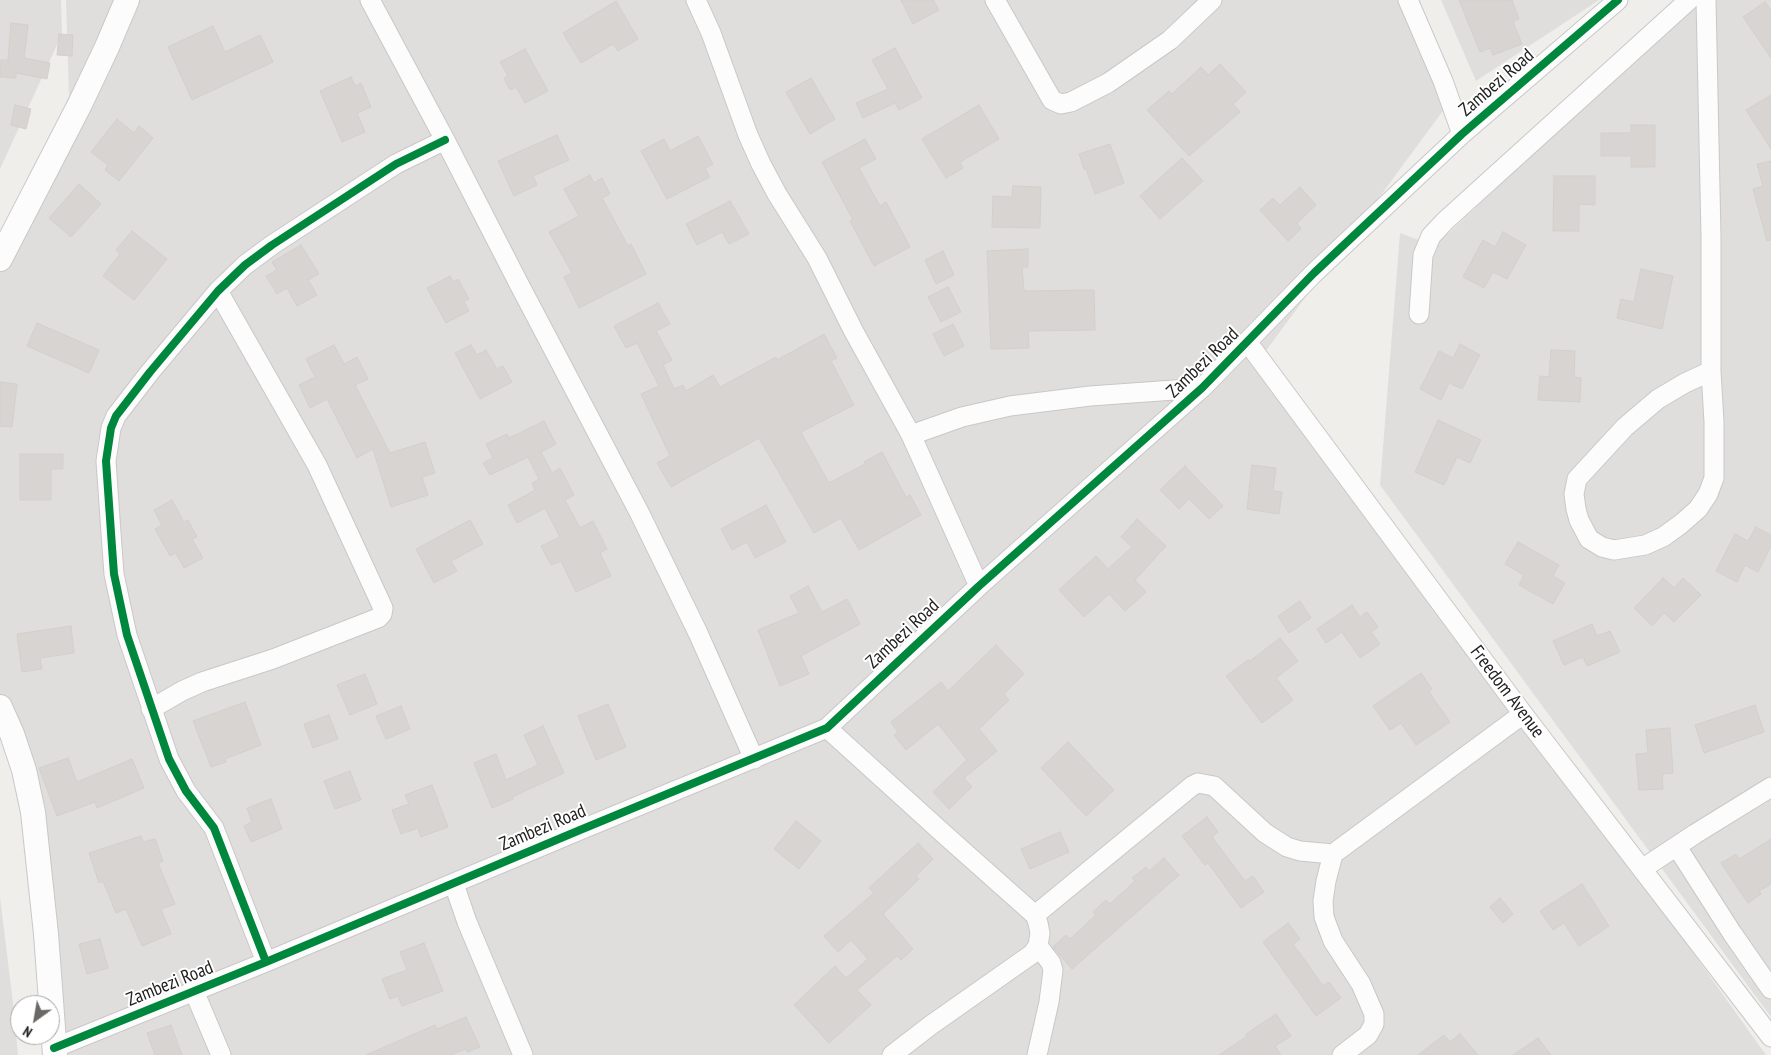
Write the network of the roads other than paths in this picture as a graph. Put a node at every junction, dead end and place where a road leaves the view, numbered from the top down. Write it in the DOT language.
graph roads {
  1 [pos="127,0"];
  2 [pos="370,0"];
  3 [pos="696,0"];
  4 [pos="995,0"];
  5 [pos="1212,0"];
  6 [pos="1408,0"];
  7 [pos="1618,0"];
  8 [pos="1689,0"];
  9 [pos="1706,0"];
  10 [pos="1462,134"];
  11 [pos="445,140"];
  12 [pos="3,249"];
  13 [pos="218,291"];
  14 [pos="1418,314"];
  15 [pos="1248,343"];
  16 [pos="1711,371"];
  17 [pos="1202,388"];
  18 [pos="912,435"];
  19 [pos="979,586"];
  20 [pos="0,708"];
  21 [pos="152,709"];
  22 [pos="1523,714"];
  23 [pos="828,728"];
  24 [pos="754,759"];
  25 [pos="1771,787"];
  26 [pos="1677,847"];
  27 [pos="1332,854"];
  28 [pos="1642,869"];
  29 [pos="454,884"];
  30 [pos="1035,914"];
  31 [pos="1038,946"];
  32 [pos="266,962"];
  33 [pos="1771,989"];
  34 [pos="194,991"];
  35 [pos="1771,1037"];
  36 [pos="54,1051"];
  37 [pos="221,1055"];
  38 [pos="523,1055"];
  39 [pos="892,1055"];
  40 [pos="1037,1055"];
  41 [pos="1342,1055"];
  1 -- 12 [label="street"];
  2 -- 11 [label="street"];
  3 -- 18 [label="street"];
  4 -- 5 [label="street"];
  6 -- 10 [label="street"];
  7 -- 10 [label="street, Zambezi Road"];
  8 -- 14 [label="street"];
  9 -- 16 [label="street"];
  10 -- 15 [label="street, Zambezi Road"];
  11 -- 13 [label="street"];
  11 -- 24 [label="street"];
  13 -- 21 [label="street"];
  13 -- 21 [label="street"];
  15 -- 17 [label="street, Zambezi Road"];
  15 -- 22 [label="street, Freedom Avenue"];
  16 -- 16 [label="street"];
  17 -- 18 [label="street"];
  17 -- 19 [label="street, Zambezi Road"];
  18 -- 19 [label="street"];
  19 -- 23 [label="street, Zambezi Road"];
  20 -- 36 [label="street"];
  21 -- 32 [label="street"];
  22 -- 27 [label="street"];
  22 -- 28 [label="street, Freedom Avenue"];
  23 -- 24 [label="street, Zambezi Road"];
  23 -- 30 [label="street"];
  24 -- 29 [label="street, Zambezi Road"];
  25 -- 26 [label="street"];
  26 -- 28 [label="street"];
  26 -- 33 [label="street"];
  27 -- 30 [label="street"];
  27 -- 41 [label="street"];
  28 -- 35 [label="street, Freedom Avenue"];
  29 -- 32 [label="street, Zambezi Road"];
  29 -- 38 [label="street"];
  30 -- 31 [label="street"];
  31 -- 39 [label="street"];
  31 -- 40 [label="street"];
  32 -- 34 [label="street, Zambezi Road"];
  34 -- 36 [label="street, Zambezi Road"];
  34 -- 37 [label="street"];
}
